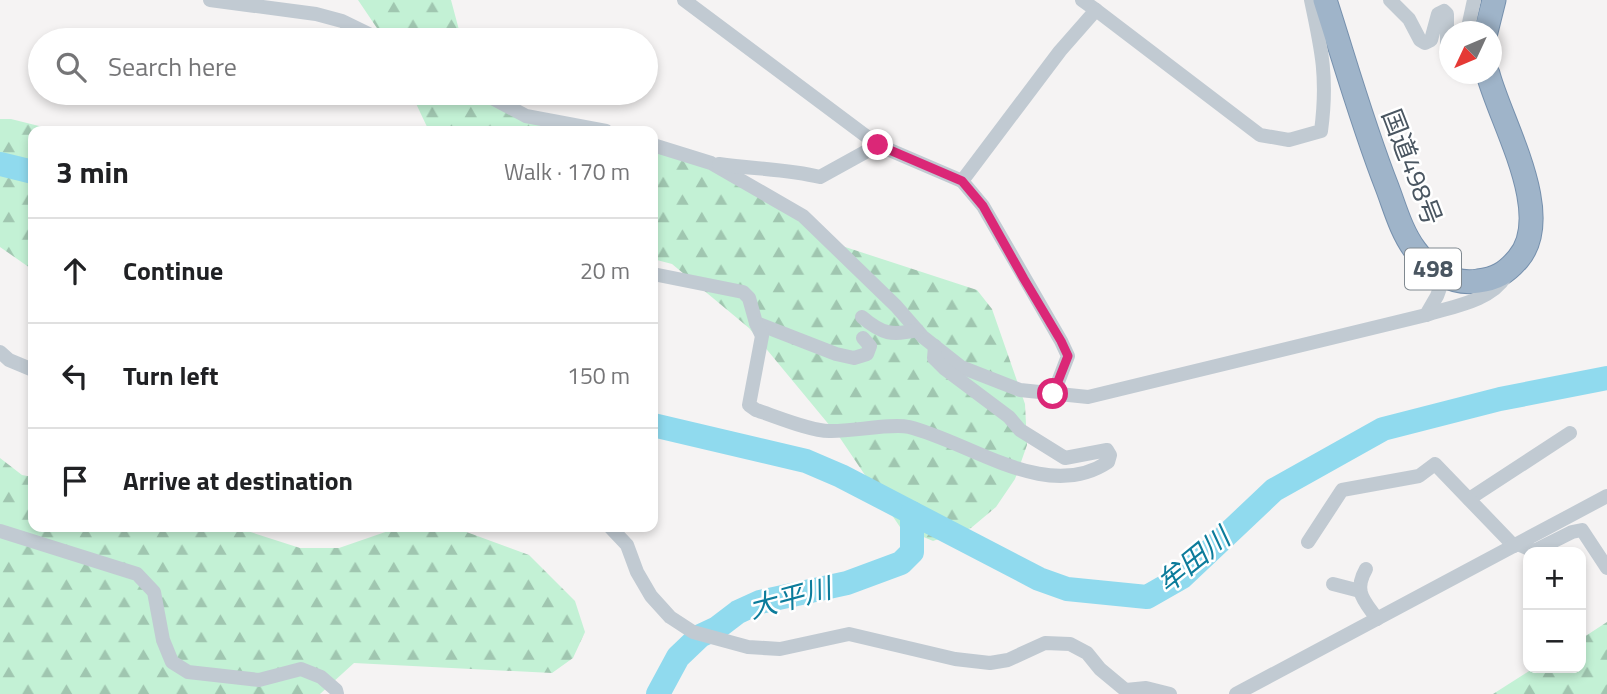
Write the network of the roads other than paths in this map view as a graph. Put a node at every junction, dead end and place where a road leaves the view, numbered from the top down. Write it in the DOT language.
graph roads {
  1 [pos="211,0"];
  2 [pos="684,0"];
  3 [pos="1083,0"];
  4 [pos="1311,0"];
  5 [pos="1325,0"];
  6 [pos="1390,0"];
  7 [pos="1474,0"];
  8 [pos="1494,0"];
  9 [pos="1096,10"];
  10 [pos="1447,21"];
  11 [pos="1469,21"];
  12 [pos="1489,21"];
  13 [pos="356,28"];
  14 [pos="1491,84"];
  15 [pos="505,105"];
  16 [pos="577,126"];
  17 [pos="878,145"];
  18 [pos="658,147"];
  19 [pos="711,163"];
  20 [pos="962,181"];
  21 [pos="1509,269"];
  22 [pos="658,275"];
  23 [pos="1444,277"];
  24 [pos="1426,315"];
  25 [pos="862,317"];
  26 [pos="756,323"];
  27 [pos="917,330"];
  28 [pos="863,338"];
  29 [pos="935,346"];
  30 [pos="0,352"];
  31 [pos="28,368"];
  32 [pos="1053,394"];
  33 [pos="1570,433"];
  34 [pos="1607,496"];
  35 [pos="1469,499"];
  36 [pos="0,531"];
  37 [pos="615,532"];
  38 [pos="1308,542"];
  39 [pos="1516,545"];
  40 [pos="1607,568"];
  41 [pos="1366,569"];
  42 [pos="1333,584"];
  43 [pos="1360,591"];
  44 [pos="1377,619"];
  45 [pos="1128,692"];
  46 [pos="337,694"];
  47 [pos="1170,694"];
  48 [pos="1237,694"];
  1 -- 13 [label="street"];
  2 -- 17 [label="street"];
  3 -- 9 [label="street"];
  4 -- 9 [label="street"];
  5 -- 23 [label="highway, 国道498号 / 498"];
  6 -- 10 [label="street"];
  7 -- 11 [label="street"];
  8 -- 12 [label="highway"];
  9 -- 20 [label="street"];
  14 -- 21 [label="highway"];
  15 -- 16 [label="street"];
  17 -- 19 [label="street"];
  17 -- 20 [label="street"];
  18 -- 19 [label="street"];
  19 -- 27 [label="street"];
  20 -- 32 [label="street"];
  21 -- 23 [label="highway, 498"];
  21 -- 24 [label="street"];
  22 -- 26 [label="street"];
  23 -- 24 [label="street"];
  24 -- 32 [label="street"];
  25 -- 27 [label="street"];
  26 -- 28 [label="street"];
  26 -- 29 [label="street"];
  27 -- 29 [label="street"];
  29 -- 32 [label="street"];
  30 -- 31 [label="street"];
  33 -- 35 [label="street"];
  34 -- 39 [label="street"];
  35 -- 38 [label="street"];
  35 -- 39 [label="street"];
  36 -- 46 [label="street"];
  37 -- 45 [label="street"];
  39 -- 40 [label="street"];
  39 -- 44 [label="street"];
  41 -- 43 [label="street"];
  42 -- 43 [label="street"];
  43 -- 44 [label="street"];
  44 -- 48 [label="street"];
  45 -- 47 [label="street"];
}
